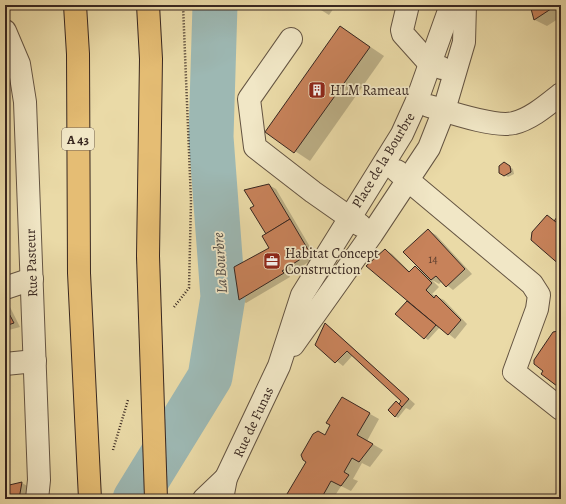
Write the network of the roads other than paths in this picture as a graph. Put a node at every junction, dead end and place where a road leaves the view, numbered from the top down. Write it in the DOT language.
graph roads {
  1 [pos="75,5"];
  2 [pos="148,5"];
  3 [pos="408,5"];
  4 [pos="451,5"];
  5 [pos="465,5"];
  6 [pos="6,33"];
  7 [pos="291,39"];
  8 [pos="429,63"];
  9 [pos="456,72"];
  10 [pos="561,94"];
  11 [pos="416,102"];
  12 [pos="444,110"];
  13 [pos="385,162"];
  14 [pos="409,179"];
  15 [pos="349,217"];
  16 [pos="372,234"];
  17 [pos="32,279"];
  18 [pos="7,284"];
  19 [pos="35,361"];
  20 [pos="5,364"];
  21 [pos="279,366"];
  22 [pos="561,409"];
  23 [pos="226,478"];
  24 [pos="38,499"];
  25 [pos="90,499"];
  26 [pos="156,499"];
  27 [pos="204,499"];
  28 [pos="222,499"];
  1 -- 25 [label="highway, A 43"];
  2 -- 26 [label="highway, bridge"];
  3 -- 8 [label="street"];
  4 -- 8 [label="street, Place de la Bourbre"];
  5 -- 9 [label="street"];
  6 -- 17 [label="street, Rue Pasteur"];
  7 -- 15 [label="street"];
  8 -- 9 [label="street"];
  8 -- 11 [label="street, Place de la Bourbre"];
  9 -- 12 [label="street"];
  10 -- 12 [label="street"];
  11 -- 12 [label="street"];
  11 -- 13 [label="street, Place de la Bourbre"];
  12 -- 14 [label="street"];
  13 -- 14 [label="street"];
  13 -- 15 [label="street, Place de la Bourbre"];
  14 -- 16 [label="street"];
  14 -- 22 [label="street"];
  15 -- 16 [label="street"];
  15 -- 21 [label="street, Rue de Funas"];
  16 -- 21 [label="street, Rue de Funas"];
  17 -- 18 [label="street"];
  17 -- 19 [label="street, Rue Pasteur"];
  19 -- 20 [label="street"];
  19 -- 24 [label="street, Rue Pasteur"];
  21 -- 23 [label="street, Rue de Funas"];
  23 -- 27 [label="street, Rue de Funas"];
  23 -- 28 [label="street, Rue de Funas"];
}
